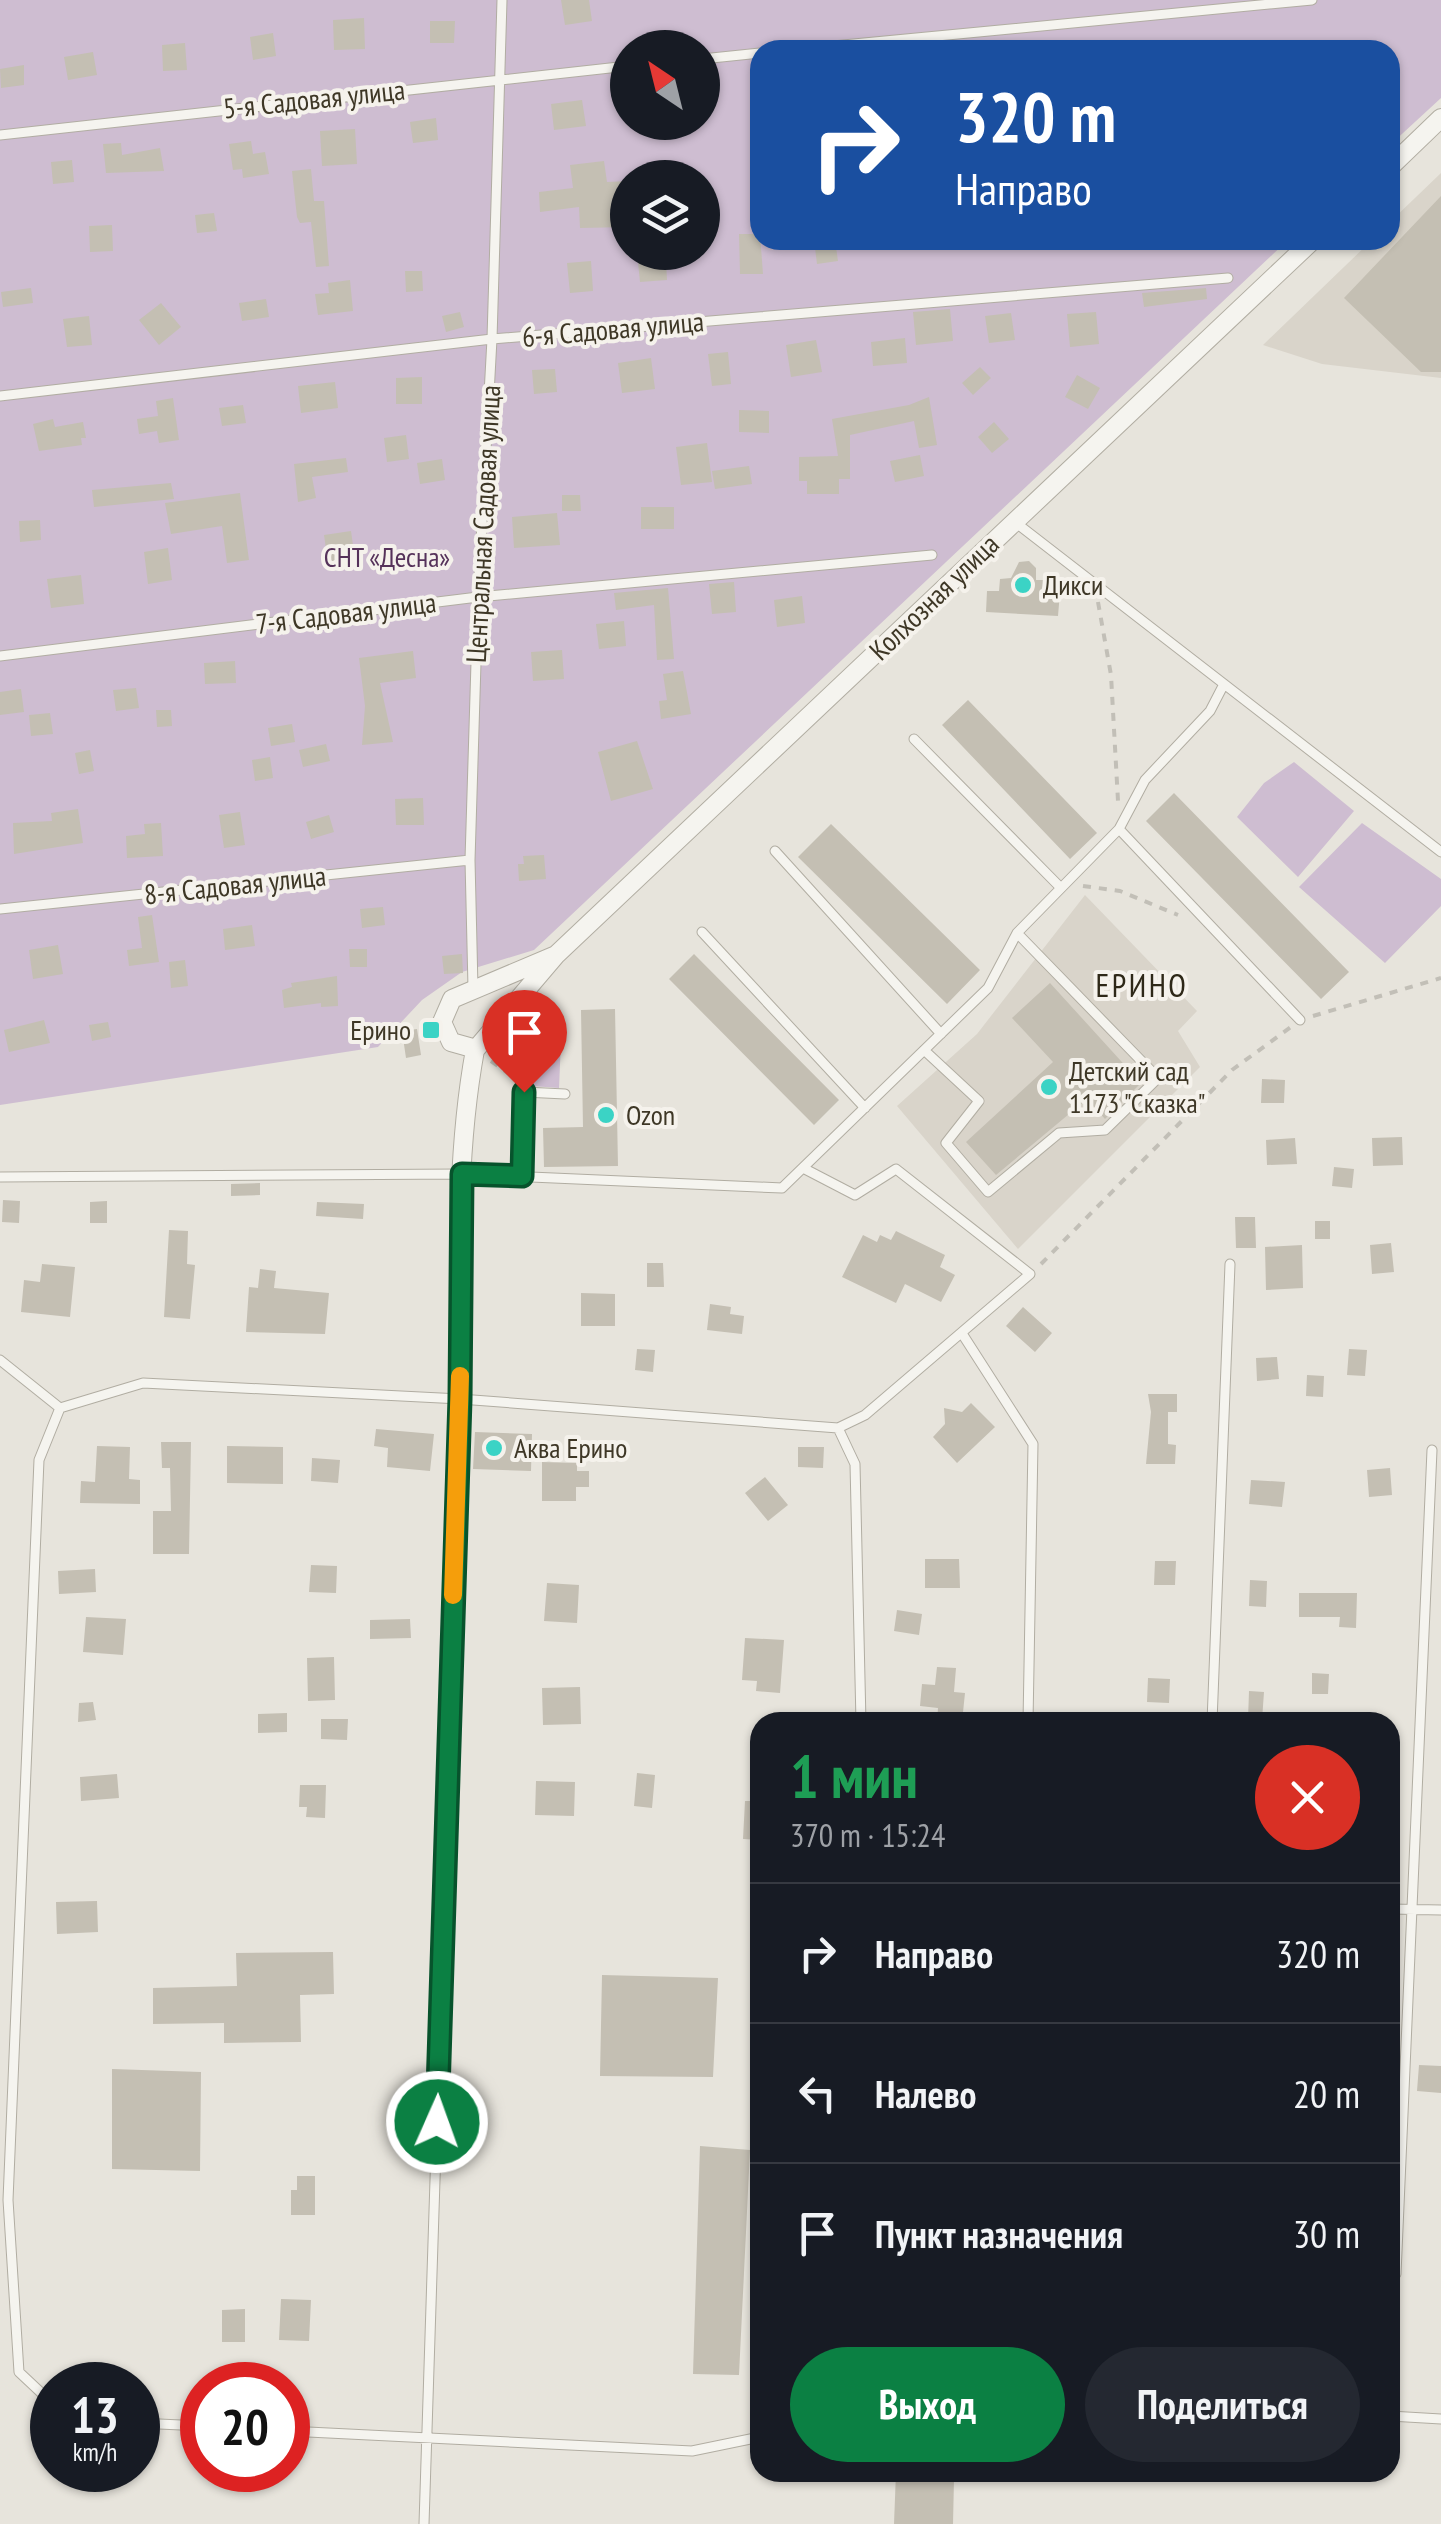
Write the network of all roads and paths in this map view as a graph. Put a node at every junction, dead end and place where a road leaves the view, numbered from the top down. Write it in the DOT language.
graph roads {
  1 [pos="502,0"];
  2 [pos="1312,0"];
  3 [pos="895,40"];
  4 [pos="750,54"];
  5 [pos="720,56"];
  6 [pos="610,68"];
  7 [pos="500,78"];
  8 [pos="1441,118"];
  9 [pos="0,135"];
  10 [pos="1400,157"];
  11 [pos="1302,250"];
  12 [pos="1228,278"];
  13 [pos="492,339"];
  14 [pos="0,396"];
  15 [pos="1013,520"];
  16 [pos="932,555"];
  17 [pos="1094,583"];
  18 [pos="478,597"];
  19 [pos="0,656"];
  20 [pos="1224,684"];
  21 [pos="914,739"];
  22 [pos="1119,828"];
  23 [pos="775,851"];
  24 [pos="1441,852"];
  25 [pos="470,860"];
  26 [pos="1059,886"];
  27 [pos="1081,886"];
  28 [pos="0,909"];
  29 [pos="1203,917"];
  30 [pos="702,932"];
  31 [pos="1017,932"];
  32 [pos="556,955"];
  33 [pos="1441,978"];
  34 [pos="473,988"];
  35 [pos="1300,1020"];
  36 [pos="498,1023"];
  37 [pos="941,1034"];
  38 [pos="475,1050"];
  39 [pos="924,1050"];
  40 [pos="524,1088"];
  41 [pos="565,1094"];
  42 [pos="865,1108"];
  43 [pos="803,1168"];
  44 [pos="462,1174"];
  45 [pos="522,1176"];
  46 [pos="0,1177"];
  47 [pos="1230,1264"];
  48 [pos="1030,1274"];
  49 [pos="963,1335"];
  50 [pos="0,1360"];
  51 [pos="460,1399"];
  52 [pos="60,1408"];
  53 [pos="838,1428"];
  54 [pos="1432,1450"];
  55 [pos="861,1712"];
  56 [pos="1028,1712"];
  57 [pos="1212,1712"];
  58 [pos="1400,1909"];
  59 [pos="1411,1910"];
  60 [pos="1441,1910"];
  61 [pos="1400,2177"];
  62 [pos="30,2382"];
  63 [pos="1400,2417"];
  64 [pos="1441,2419"];
  65 [pos="310,2432"];
  66 [pos="750,2438"];
  67 [pos="427,2439"];
  68 [pos="424,2524"];
  1 -- 7 [label="lane, Центральная Садовая улица"];
  2 -- 3 [label="lane"];
  4 -- 5 [label="lane"];
  6 -- 7 [label="lane, 5-я Садовая улица"];
  7 -- 9 [label="lane, 5-я Садовая улица"];
  7 -- 13 [label="lane, Центральная Садовая улица"];
  8 -- 10 [label="street"];
  11 -- 15 [label="street, Колхозная улица"];
  12 -- 13 [label="lane, 6-я Садовая улица"];
  13 -- 14 [label="lane, 6-я Садовая улица"];
  13 -- 18 [label="lane, Центральная Садовая улица"];
  15 -- 17 [label="lane"];
  15 -- 32 [label="street, Колхозная улица"];
  16 -- 18 [label="lane, 7-я Садовая улица"];
  17 -- 20 [label="lane"];
  17 -- 22 [label="path"];
  18 -- 19 [label="lane, 7-я Садовая улица"];
  18 -- 25 [label="lane, Центральная Садовая улица"];
  20 -- 22 [label="lane"];
  20 -- 24 [label="lane"];
  21 -- 26 [label="lane"];
  22 -- 26 [label="lane"];
  22 -- 29 [label="lane"];
  23 -- 37 [label="lane"];
  25 -- 28 [label="lane, 8-я Садовая улица"];
  25 -- 34 [label="lane, Центральная Садовая улица"];
  26 -- 31 [label="lane"];
  27 -- 29 [label="path"];
  29 -- 35 [label="lane"];
  30 -- 42 [label="lane"];
  31 -- 37 [label="lane"];
  31 -- 39 [label="lane"];
  32 -- 34 [label="street, Колхозная улица"];
  32 -- 36 [label="street, Колхозная улица"];
  33 -- 35 [label="path"];
  34 -- 38 [label="street, Колхозная улица"];
  35 -- 48 [label="path"];
  36 -- 38 [label="street, Колхозная улица"];
  36 -- 40 [label="lane"];
  37 -- 39 [label="lane"];
  38 -- 40 [label="path"];
  38 -- 44 [label="street"];
  39 -- 42 [label="lane"];
  40 -- 41 [label="lane"];
  40 -- 45 [label="lane"];
  42 -- 43 [label="lane"];
  43 -- 45 [label="lane"];
  43 -- 48 [label="lane"];
  44 -- 45 [label="lane"];
  44 -- 46 [label="lane"];
  44 -- 51 [label="street"];
  47 -- 57 [label="lane"];
  48 -- 49 [label="lane"];
  49 -- 53 [label="lane"];
  49 -- 56 [label="lane"];
  50 -- 52 [label="lane"];
  51 -- 52 [label="lane"];
  51 -- 53 [label="lane"];
  51 -- 67 [label="lane"];
  52 -- 62 [label="lane"];
  53 -- 55 [label="lane"];
  54 -- 59 [label="lane"];
  58 -- 59 [label="lane"];
  59 -- 60 [label="lane"];
  59 -- 61 [label="lane"];
  63 -- 64 [label="lane"];
  65 -- 67 [label="lane"];
  66 -- 67 [label="lane"];
  67 -- 68 [label="lane"];
}
